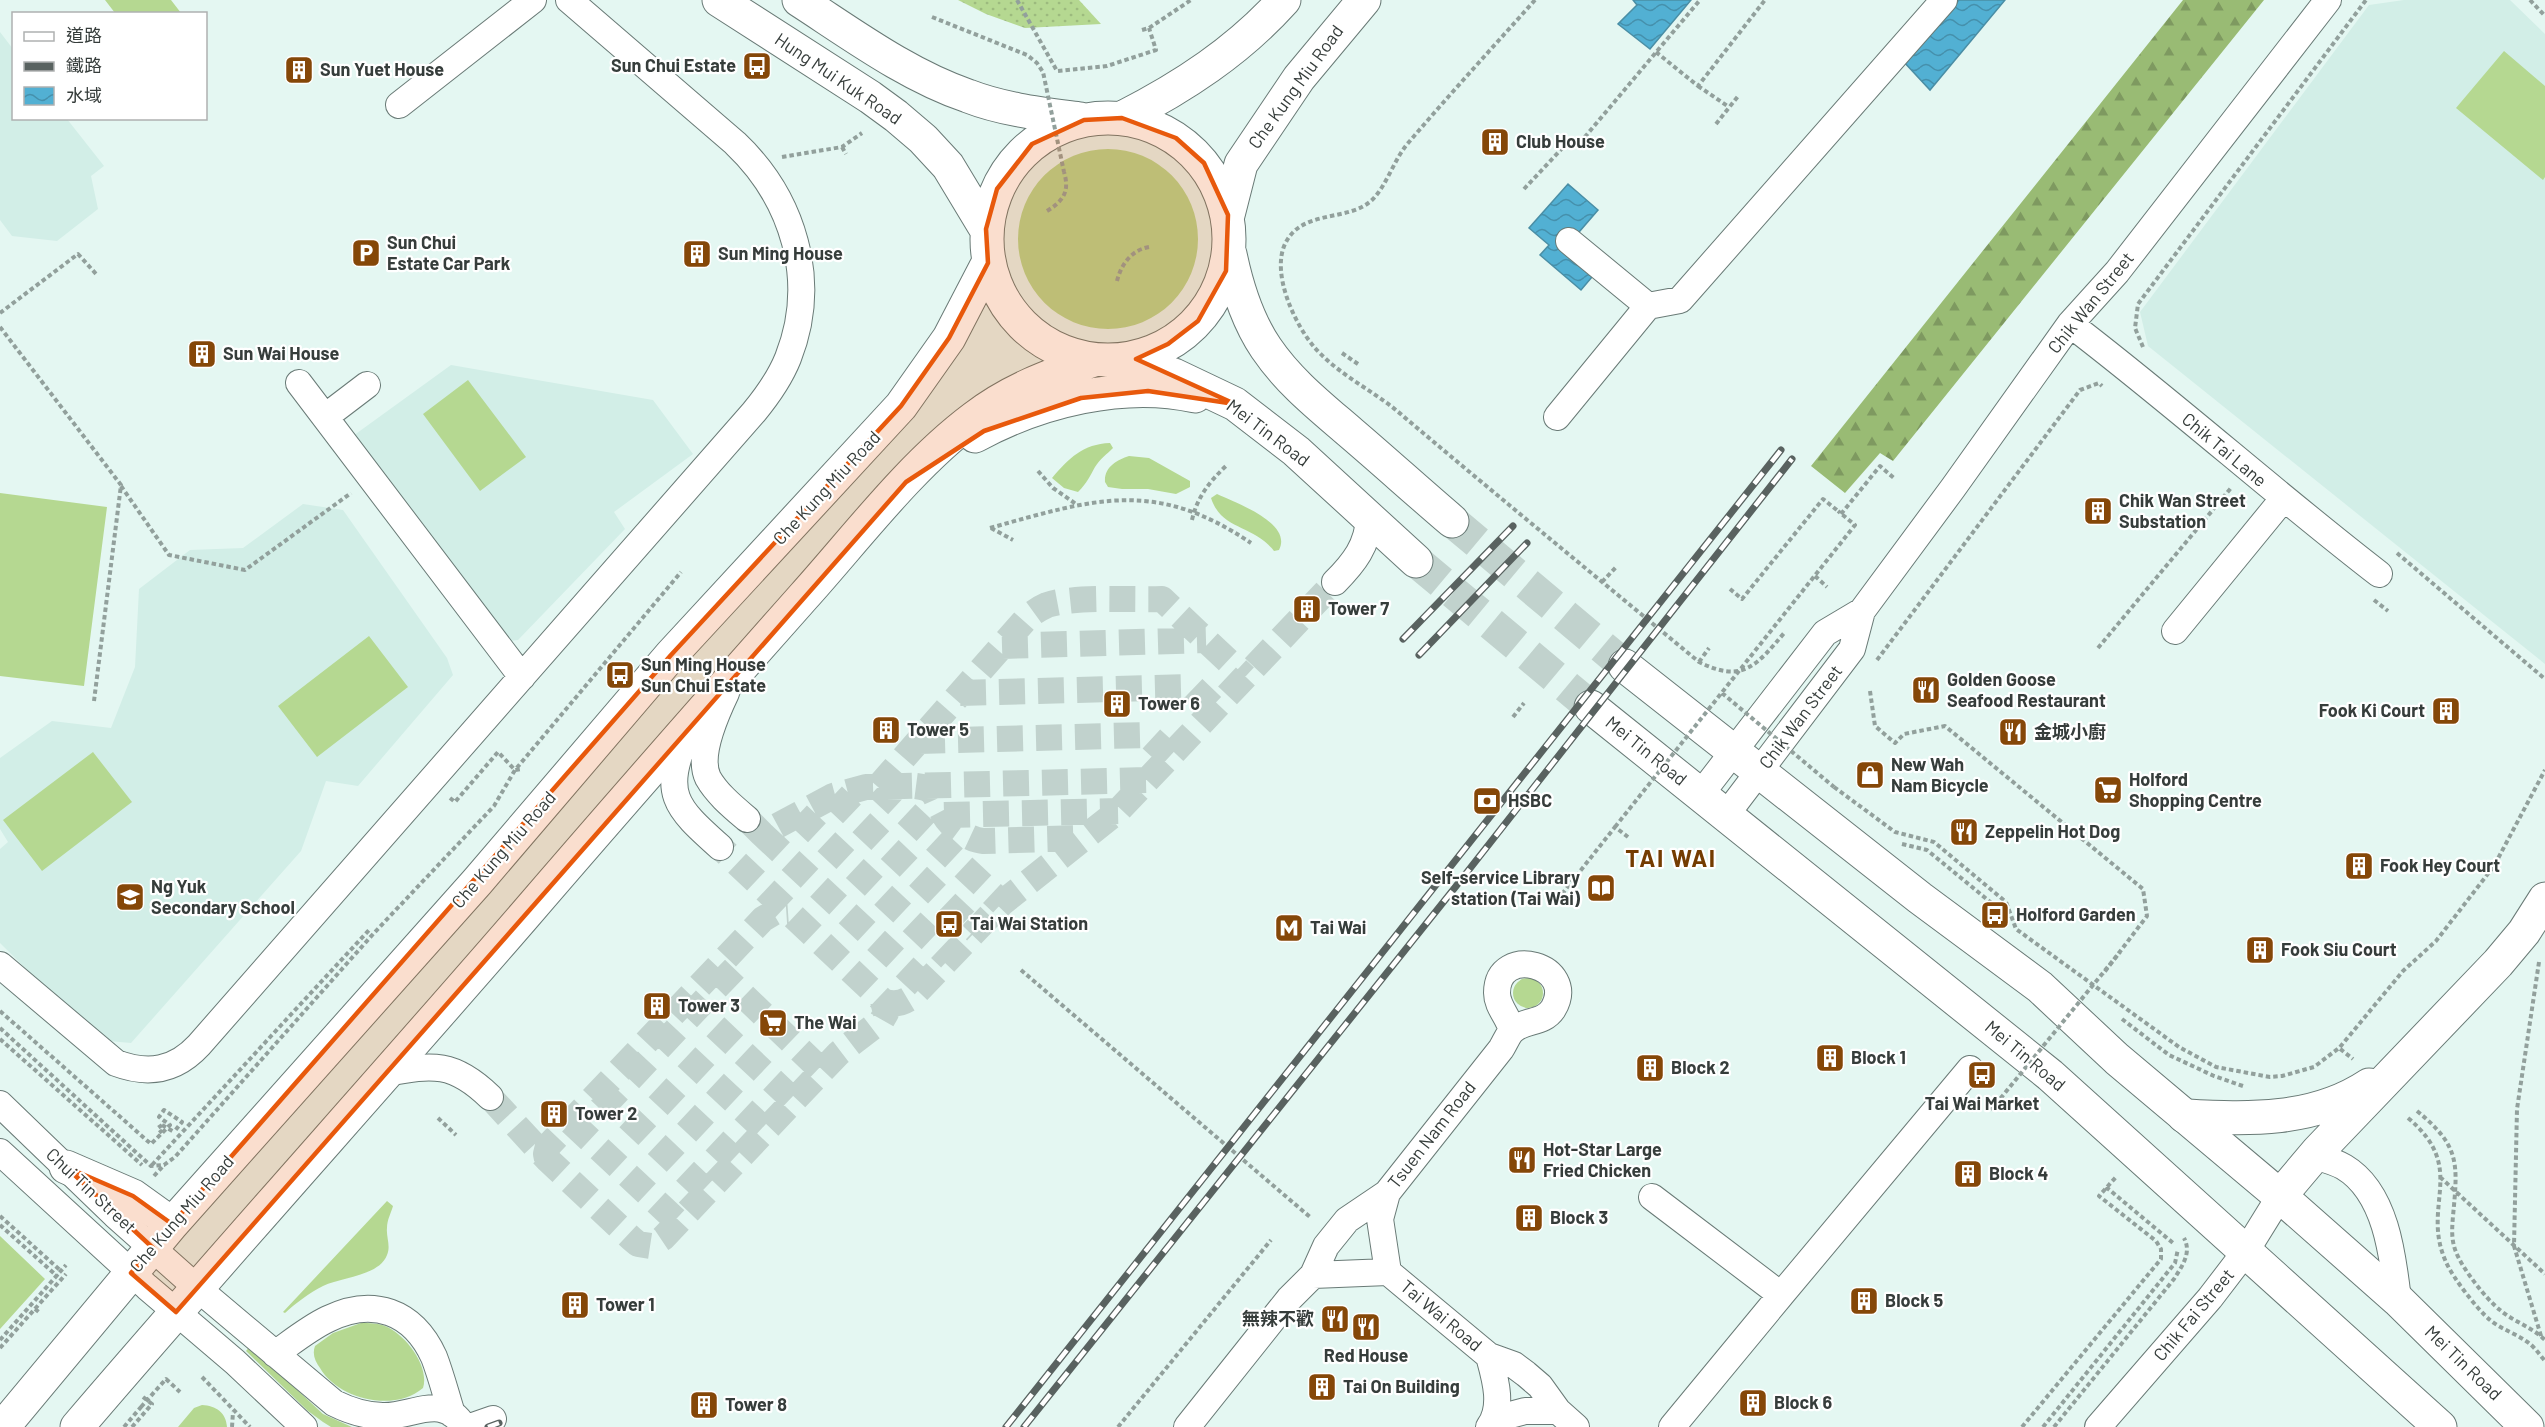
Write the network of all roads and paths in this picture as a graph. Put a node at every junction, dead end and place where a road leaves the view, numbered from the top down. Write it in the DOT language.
graph roads {
  1 [pos="533,0"];
  2 [pos="569,0"];
  3 [pos="719,0"];
  4 [pos="799,0"];
  5 [pos="1017,0"];
  6 [pos="1191,0"];
  7 [pos="1284,0"];
  8 [pos="1364,0"];
  9 [pos="1535,0"];
  10 [pos="1700,0"];
  11 [pos="1765,0"];
  12 [pos="1944,0"];
  13 [pos="2328,0"];
  14 [pos="2366,0"];
  15 [pos="2530,0"];
  16 [pos="2545,16"];
  17 [pos="932,17"];
  18 [pos="1149,28"];
  19 [pos="1142,30"];
  20 [pos="1656,52"];
  21 [pos="1698,86"];
  22 [pos="1739,95"];
  23 [pos="399,105"];
  24 [pos="1729,107"];
  25 [pos="1122,118"];
  26 [pos="1084,120"];
  27 [pos="1716,124"];
  28 [pos="862,133"];
  29 [pos="842,147"];
  30 [pos="846,154"];
  31 [pos="754,161"];
  32 [pos="1524,189"];
  33 [pos="1047,211"];
  34 [pos="1228,215"];
  35 [pos="986,229"];
  36 [pos="1569,241"];
  37 [pos="1149,247"];
  38 [pos="1229,253"];
  39 [pos="988,263"];
  40 [pos="97,275"];
  41 [pos="1117,281"];
  42 [pos="1648,306"];
  43 [pos="0,313"];
  44 [pos="2070,324"];
  45 [pos="0,327"];
  46 [pos="2135,328"];
  47 [pos="1342,353"];
  48 [pos="1129,359"];
  49 [pos="1094,360"];
  50 [pos="1358,364"];
  51 [pos="299,382"];
  52 [pos="367,385"];
  53 [pos="2109,391"];
  54 [pos="1235,404"];
  55 [pos="326,417"];
  56 [pos="1557,417"];
  57 [pos="1227,465"];
  58 [pos="2247,469"];
  59 [pos="1038,471"];
  60 [pos="372,478"];
  61 [pos="1895,479"];
  62 [pos="906,482"];
  63 [pos="120,485"];
  64 [pos="2283,499"];
  65 [pos="1076,504"];
  66 [pos="1194,512"];
  67 [pos="1841,514"];
  68 [pos="1369,518"];
  69 [pos="1192,520"];
  70 [pos="1452,520"];
  71 [pos="1013,540"];
  72 [pos="1251,543"];
  73 [pos="1416,561"];
  74 [pos="2412,565"];
  75 [pos="1617,566"];
  76 [pos="681,572"];
  77 [pos="2379,574"];
  78 [pos="1815,576"];
  79 [pos="1335,582"];
  80 [pos="1602,582"];
  81 [pos="1827,587"];
  82 [pos="1730,590"];
  83 [pos="1862,611"];
  84 [pos="2175,631"];
  85 [pos="1785,632"];
  86 [pos="1709,648"];
  87 [pos="2098,648"];
  88 [pos="1699,662"];
  89 [pos="1873,665"];
  90 [pos="1625,666"];
  91 [pos="735,674"];
  92 [pos="522,677"];
  93 [pos="2545,679"];
  94 [pos="1870,691"];
  95 [pos="1722,693"];
  96 [pos="94,701"];
  97 [pos="1524,703"];
  98 [pos="1591,707"];
  99 [pos="1513,717"];
  100 [pos="693,720"];
  101 [pos="1733,752"];
  102 [pos="2545,770"];
  103 [pos="1759,772"];
  104 [pos="1700,795"];
  105 [pos="1726,816"];
  106 [pos="747,819"];
  107 [pos="1615,826"];
  108 [pos="1628,837"];
  109 [pos="720,847"];
  110 [pos="1562,894"];
  111 [pos="2545,900"];
  112 [pos="2147,916"];
  113 [pos="369,930"];
  114 [pos="374,933"];
  115 [pos="2540,960"];
  116 [pos="0,965"];
  117 [pos="1021,970"];
  118 [pos="2103,974"];
  119 [pos="0,1011"];
  120 [pos="2132,1027"];
  121 [pos="1512,1031"];
  122 [pos="0,1039"];
  123 [pos="2340,1048"];
  124 [pos="2354,1060"];
  125 [pos="2401,1064"];
  126 [pos="1970,1069"];
  127 [pos="387,1073"];
  128 [pos="2250,1087"];
  129 [pos="490,1097"];
  130 [pos="0,1104"];
  131 [pos="1991,1110"];
  132 [pos="2417,1111"];
  133 [pos="2184,1116"];
  134 [pos="438,1118"];
  135 [pos="2408,1118"];
  136 [pos="162,1132"];
  137 [pos="456,1135"];
  138 [pos="0,1152"];
  139 [pos="2314,1156"];
  140 [pos="164,1165"];
  141 [pos="66,1167"];
  142 [pos="153,1177"];
  143 [pos="2440,1178"];
  144 [pos="2124,1183"];
  145 [pos="2106,1187"];
  146 [pos="2456,1191"];
  147 [pos="1387,1193"];
  148 [pos="2280,1196"];
  149 [pos="1652,1197"];
  150 [pos="0,1216"];
  151 [pos="1310,1217"];
  152 [pos="0,1225"];
  153 [pos="2180,1232"];
  154 [pos="1271,1240"];
  155 [pos="2173,1243"];
  156 [pos="164,1245"];
  157 [pos="2514,1246"];
  158 [pos="2178,1249"];
  159 [pos="2246,1251"];
  160 [pos="66,1265"];
  161 [pos="64,1272"];
  162 [pos="1388,1272"];
  163 [pos="2545,1274"];
  164 [pos="1313,1275"];
  165 [pos="59,1278"];
  166 [pos="139,1280"];
  167 [pos="196,1287"];
  168 [pos="1781,1295"];
  169 [pos="2398,1300"];
  170 [pos="37,1302"];
  171 [pos="35,1309"];
  172 [pos="176,1312"];
  173 [pos="2541,1336"];
  174 [pos="0,1340"];
  175 [pos="2545,1340"];
  176 [pos="0,1348"];
  177 [pos="274,1354"];
  178 [pos="1489,1356"];
  179 [pos="2545,1361"];
  180 [pos="202,1377"];
  181 [pos="180,1392"];
  182 [pos="143,1397"];
  183 [pos="137,1401"];
  184 [pos="147,1401"];
  185 [pos="141,1407"];
  186 [pos="233,1412"];
  187 [pos="1567,1419"];
  188 [pos="470,1422"];
  189 [pos="1492,1423"];
  190 [pos="6,1424"];
  191 [pos="77,1427"];
  192 [pos="124,1427"];
  193 [pos="132,1427"];
  194 [pos="232,1427"];
  195 [pos="250,1427"];
  196 [pos="304,1427"];
  197 [pos="1118,1427"];
  198 [pos="1187,1427"];
  199 [pos="1672,1427"];
  200 [pos="2022,1427"];
  201 [pos="2043,1427"];
  202 [pos="2054,1427"];
  203 [pos="2098,1427"];
  204 [pos="2440,1427"];
  205 [pos="2527,1427"];
  1 -- 23 [label="street"];
  2 -- 31 [label="street"];
  3 -- 35 [label="main road, Hung Mui Kuk Road"];
  4 -- 26 [label="main road"];
  5 -- 18 [label="path"];
  6 -- 18 [label="path"];
  7 -- 25 [label="main road, Che Kung Miu Road"];
  8 -- 34 [label="main road, Che Kung Miu Road"];
  9 -- 80 [label="path"];
  10 -- 20 [label="path"];
  11 -- 21 [label="path"];
  12 -- 42 [label="street"];
  13 -- 44 [label="street, Chik Wan Street"];
  14 -- 46 [label="path"];
  15 -- 16 [label="path"];
  17 -- 33 [label="path, bridge"];
  18 -- 19 [label="path"];
  20 -- 21 [label="path"];
  20 -- 32 [label="path"];
  21 -- 24 [label="path"];
  22 -- 24 [label="path"];
  24 -- 27 [label="path"];
  25 -- 26 [label="main road, Che Kung Miu Road"];
  25 -- 34 [label="main road, Che Kung Miu Road"];
  26 -- 35 [label="main road, Che Kung Miu Road"];
  28 -- 29 [label="path"];
  29 -- 30 [label="path"];
  29 -- 31 [label="path"];
  31 -- 92 [label="street"];
  34 -- 38 [label="main road, Che Kung Miu Road"];
  35 -- 39 [label="main road, Che Kung Miu Road"];
  36 -- 42 [label="street"];
  37 -- 41 [label="path"];
  38 -- 48 [label="main road, Che Kung Miu Road"];
  38 -- 70 [label="main road"];
  39 -- 49 [label="main road, Che Kung Miu Road"];
  39 -- 156 [label="main road, Che Kung Miu Road"];
  40 -- 43 [label="path"];
  42 -- 56 [label="street"];
  44 -- 58 [label="street, Chik Tai Lane"];
  44 -- 83 [label="street, Chik Wan Street"];
  45 -- 63 [label="path"];
  47 -- 50 [label="path"];
  48 -- 49 [label="main road, Che Kung Miu Road"];
  48 -- 54 [label="main road, Mei Tin Road"];
  49 -- 62 [label="main road, Che Kung Miu Road"];
  51 -- 55 [label="street"];
  52 -- 55 [label="street"];
  53 -- 89 [label="path"];
  54 -- 62 [label="main road"];
  54 -- 68 [label="main road, Mei Tin Road"];
  55 -- 60 [label="street"];
  57 -- 66 [label="path"];
  58 -- 64 [label="street, Chik Tai Lane"];
  58 -- 87 [label="path"];
  59 -- 65 [label="path"];
  60 -- 63 [label="path"];
  60 -- 92 [label="street"];
  61 -- 67 [label="path"];
  62 -- 91 [label="main road, Che Kung Miu Road"];
  63 -- 96 [label="path"];
  64 -- 77 [label="street, Chik Tai Lane"];
  64 -- 84 [label="street"];
  65 -- 66 [label="path"];
  65 -- 71 [label="path"];
  66 -- 69 [label="path"];
  66 -- 72 [label="path"];
  67 -- 78 [label="path, bridge"];
  67 -- 82 [label="path"];
  68 -- 73 [label="main road, Mei Tin Road"];
  68 -- 79 [label="street"];
  74 -- 93 [label="path"];
  75 -- 80 [label="path"];
  76 -- 114 [label="path"];
  78 -- 81 [label="path"];
  78 -- 95 [label="path, bridge"];
  80 -- 88 [label="path"];
  83 -- 101 [label="street, Chik Wan Street"];
  83 -- 103 [label="street, Chik Wan Street"];
  85 -- 88 [label="path"];
  86 -- 88 [label="path"];
  90 -- 101 [label="main road, Mei Tin Road"];
  91 -- 100 [label="main road, Che Kung Miu Road"];
  91 -- 106 [label="street"];
  92 -- 116 [label="street"];
  94 -- 112 [label="path"];
  95 -- 107 [label="path, bridge"];
  95 -- 123 [label="path, bridge"];
  97 -- 99 [label="path"];
  98 -- 104 [label="main road, Mei Tin Road"];
  100 -- 109 [label="street"];
  100 -- 127 [label="main road, Che Kung Miu Road"];
  101 -- 103 [label="main road, Mei Tin Road"];
  101 -- 104 [label="street, Chik Wan Street"];
  102 -- 123 [label="path"];
  103 -- 105 [label="street, Chik Wan Street"];
  103 -- 133 [label="main road, Mei Tin Road"];
  104 -- 105 [label="main road, Mei Tin Road"];
  105 -- 159 [label="main road, Mei Tin Road"];
  107 -- 108 [label="path"];
  107 -- 110 [label="path"];
  111 -- 125 [label="main road"];
  112 -- 118 [label="path"];
  112 -- 131 [label="path, bridge"];
  113 -- 122 [label="path"];
  115 -- 157 [label="path"];
  117 -- 151 [label="path"];
  119 -- 136 [label="path"];
  120 -- 128 [label="path"];
  121 -- 147 [label="street, Tsuen Nam Road"];
  123 -- 124 [label="path"];
  125 -- 133 [label="main road"];
  125 -- 139 [label="main road"];
  126 -- 168 [label="street"];
  127 -- 129 [label="street"];
  127 -- 167 [label="main road, Che Kung Miu Road"];
  130 -- 141 [label="street, Chui Tin Street"];
  132 -- 146 [label="path"];
  133 -- 148 [label="main road, Mei Tin Road"];
  134 -- 137 [label="path"];
  135 -- 143 [label="path"];
  136 -- 136 [label="path, bridge"];
  138 -- 166 [label="street, Chui Tin Street"];
  139 -- 148 [label="main road"];
  139 -- 169 [label="street"];
  140 -- 142 [label="path"];
  141 -- 156 [label="main road"];
  143 -- 146 [label="path"];
  143 -- 179 [label="path"];
  144 -- 145 [label="path"];
  145 -- 155 [label="path"];
  145 -- 200 [label="path"];
  146 -- 157 [label="path"];
  146 -- 173 [label="path"];
  147 -- 162 [label="street, Tai Wai Road"];
  147 -- 164 [label="street, Tsuen Nam Road"];
  148 -- 159 [label="street, Chik Fai Street"];
  148 -- 169 [label="main road, Mei Tin Road"];
  149 -- 168 [label="street"];
  150 -- 161 [label="path"];
  152 -- 165 [label="path"];
  153 -- 202 [label="path"];
  154 -- 197 [label="path"];
  156 -- 166 [label="main road, Che Kung Miu Road"];
  156 -- 167 [label="street"];
  157 -- 163 [label="path"];
  157 -- 173 [label="path"];
  158 -- 201 [label="path"];
  159 -- 203 [label="street, Chik Fai Street"];
  159 -- 204 [label="main road, Mei Tin Road"];
  160 -- 161 [label="path"];
  161 -- 165 [label="path"];
  162 -- 164 [label="street, Tai Wai Road"];
  162 -- 178 [label="street, Tai Wai Road"];
  164 -- 198 [label="street, Tsuen Nam Road"];
  165 -- 170 [label="path"];
  166 -- 172 [label="street, Chui Tin Street"];
  166 -- 190 [label="main road, Che Kung Miu Road"];
  167 -- 172 [label="main road, Che Kung Miu Road"];
  167 -- 177 [label="street"];
  168 -- 199 [label="street"];
  169 -- 205 [label="main road, Mei Tin Road"];
  170 -- 171 [label="path"];
  170 -- 171 [label="path"];
  170 -- 174 [label="path"];
  171 -- 176 [label="path"];
  172 -- 191 [label="main road, Che Kung Miu Road"];
  172 -- 196 [label="street, Chui Tin Street"];
  173 -- 175 [label="path"];
  177 -- 188 [label="street"];
  177 -- 188 [label="street"];
  178 -- 187 [label="street, Tai Wai Road"];
  178 -- 189 [label="street"];
  180 -- 186 [label="path"];
  181 -- 184 [label="path"];
  182 -- 184 [label="path"];
  183 -- 185 [label="path"];
  184 -- 185 [label="path"];
  184 -- 193 [label="path"];
  185 -- 192 [label="path"];
  186 -- 194 [label="path"];
  186 -- 195 [label="path"];
  187 -- 189 [label="street"];
}
